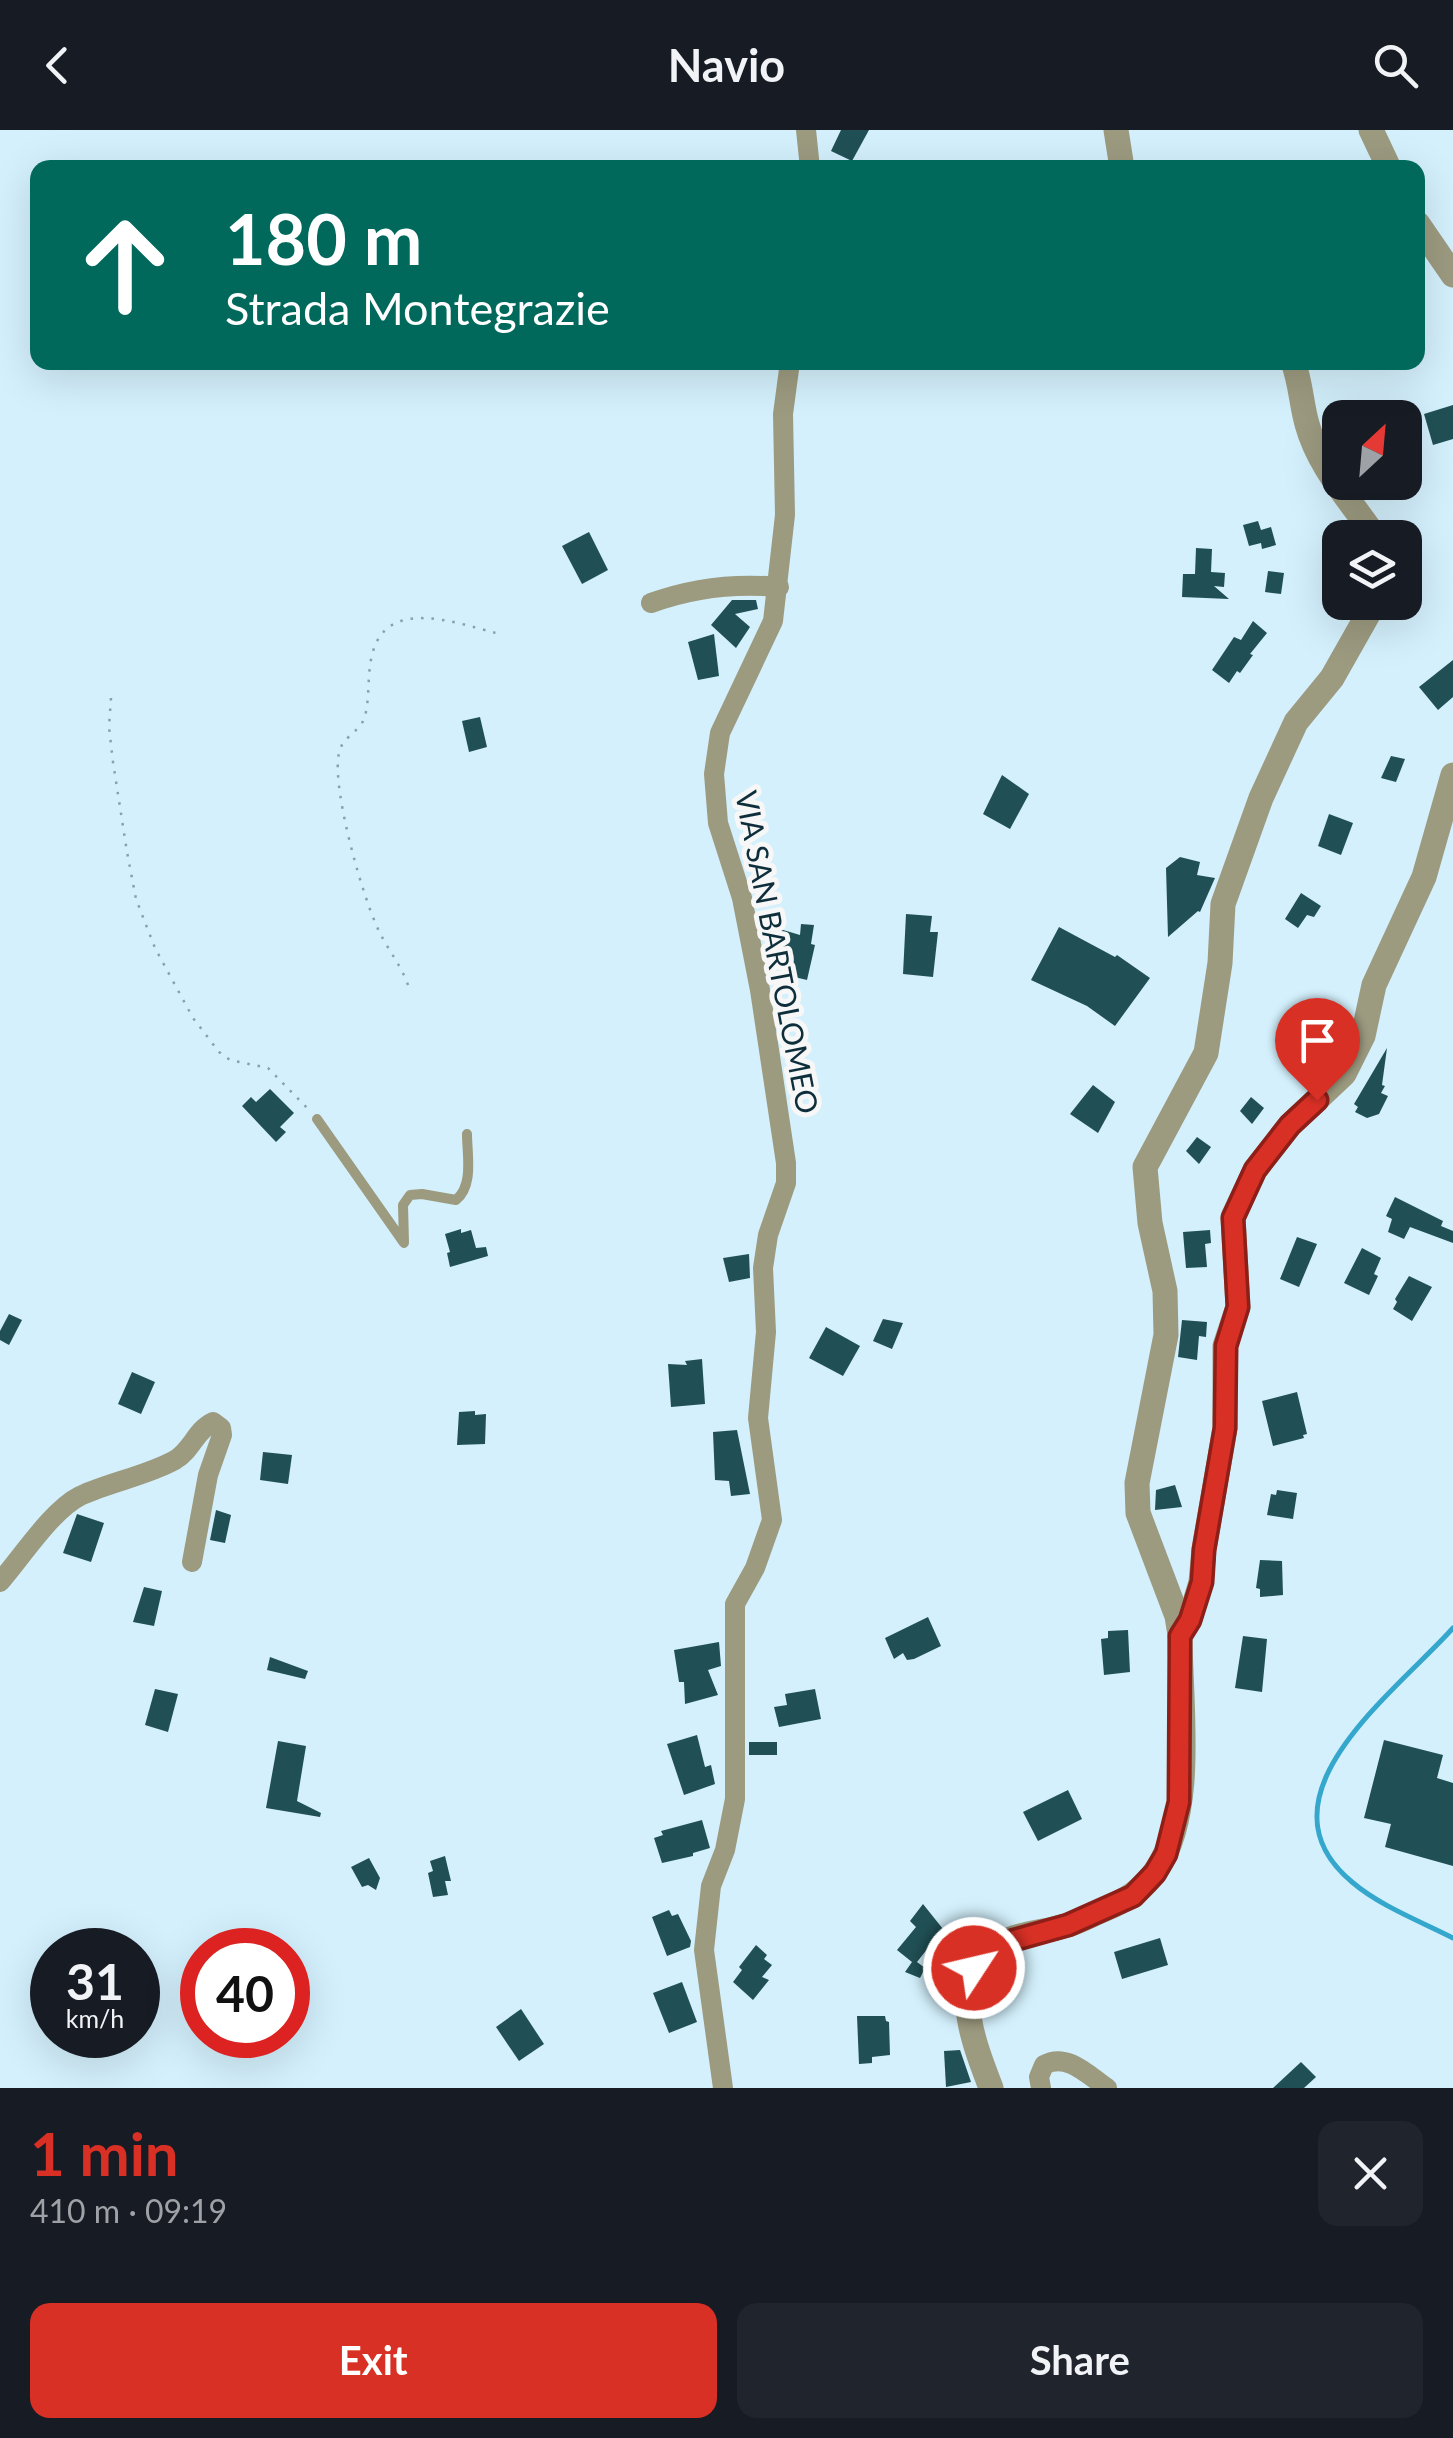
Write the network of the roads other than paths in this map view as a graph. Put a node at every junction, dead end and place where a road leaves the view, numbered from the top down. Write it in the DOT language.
graph roads {
  1 [pos="806,130"];
  2 [pos="1116,130"];
  3 [pos="1371,130"];
  4 [pos="809,160"];
  5 [pos="1121,160"];
  6 [pos="1385,160"];
  7 [pos="1425,234"];
  8 [pos="1453,275"];
  9 [pos="789,370"];
  10 [pos="1296,370"];
  11 [pos="1363,520"];
  12 [pos="780,586"];
  13 [pos="651,603"];
  14 [pos="1365,620"];
  15 [pos="1453,776"];
  16 [pos="317,1120"];
  17 [pos="466,1134"];
  18 [pos="1204,1550"];
  19 [pos="192,1562"];
  20 [pos="1164,1576"];
  21 [pos="0,1582"];
  22 [pos="1180,1636"];
  23 [pos="723,2088"];
  24 [pos="991,2088"];
  25 [pos="1041,2088"];
  26 [pos="1108,2088"];
  1 -- 4 [label="street"];
  2 -- 5 [label="street"];
  3 -- 6 [label="street"];
  7 -- 8 [label="street"];
  9 -- 12 [label="street, VIA SAN BARTOLOMEO"];
  10 -- 11 [label="street"];
  12 -- 13 [label="street"];
  12 -- 23 [label="street, VIA SAN BARTOLOMEO"];
  14 -- 20 [label="street"];
  15 -- 18 [label="street"];
  16 -- 17 [label="lane"];
  18 -- 20 [label="street"];
  18 -- 22 [label="street"];
  19 -- 21 [label="street"];
  20 -- 22 [label="street"];
  22 -- 24 [label="street"];
  25 -- 26 [label="street"];
}
